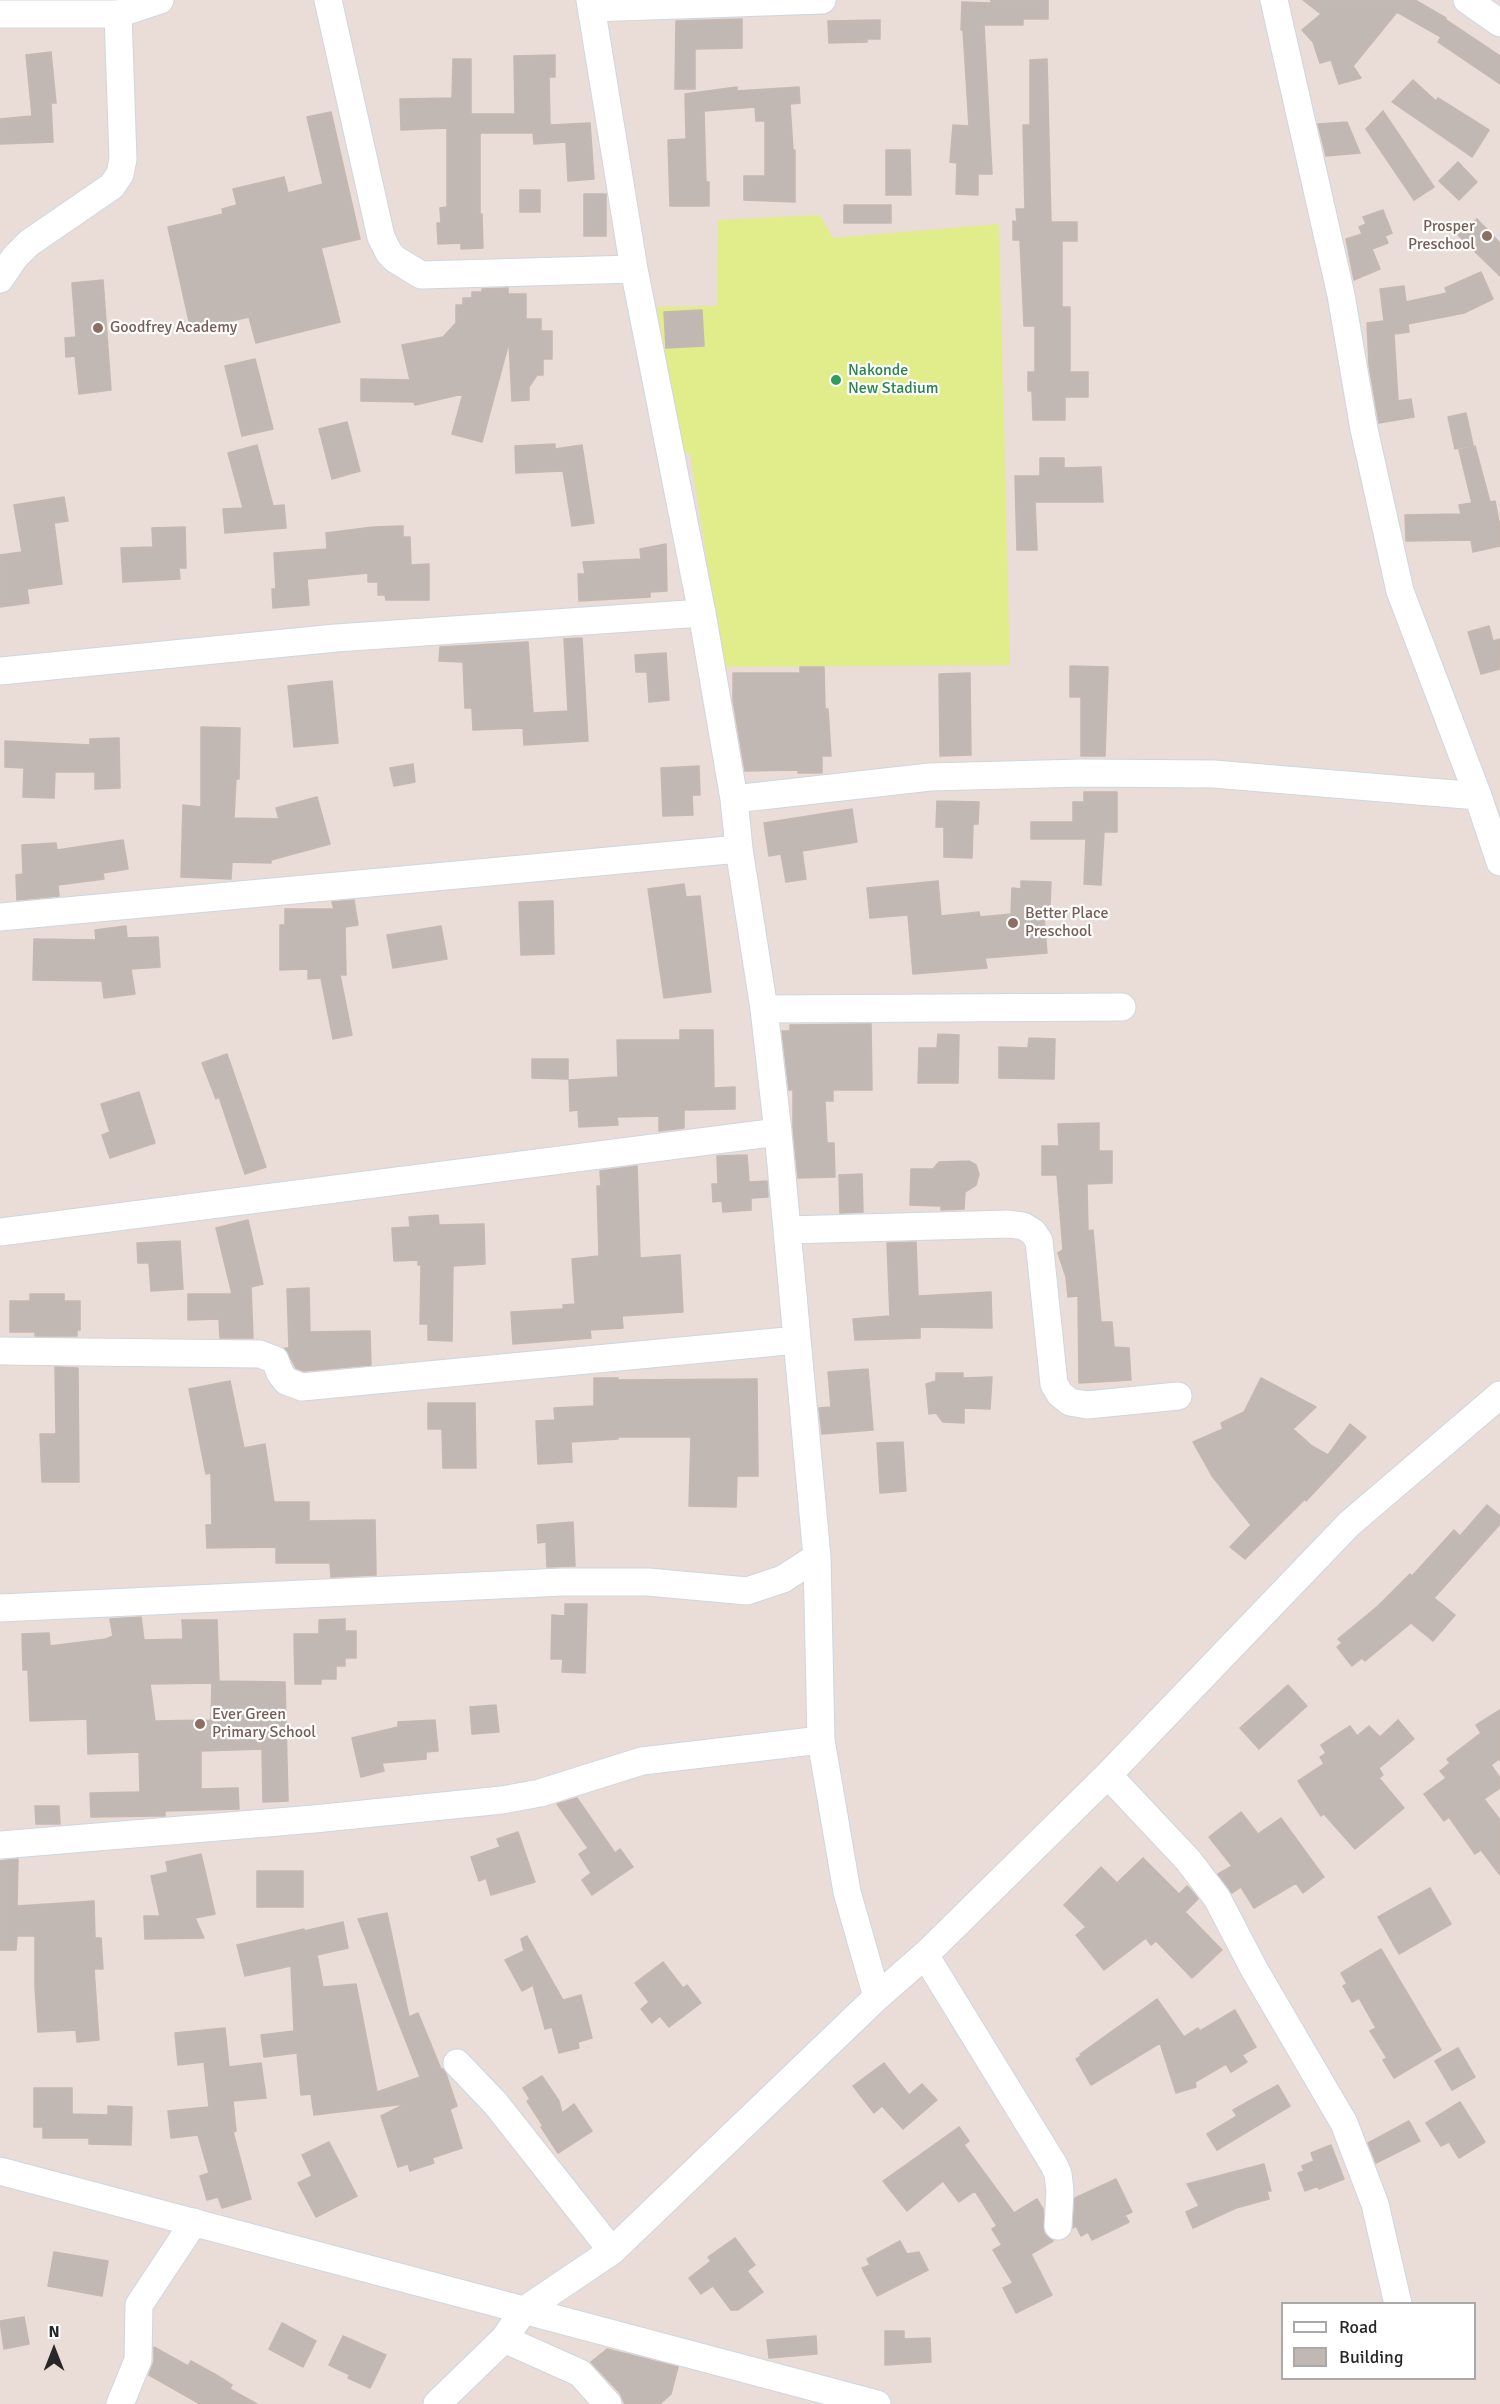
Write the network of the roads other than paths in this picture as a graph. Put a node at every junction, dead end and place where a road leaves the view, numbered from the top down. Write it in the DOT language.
graph roads {
  1 [pos="160,0"];
  2 [pos="328,0"];
  3 [pos="822,0"];
  4 [pos="1274,0"];
  5 [pos="1467,0"];
  6 [pos="590,4"];
  7 [pos="0,14"];
  8 [pos="118,14"];
  9 [pos="1500,23"];
  10 [pos="634,269"];
  11 [pos="0,279"];
  12 [pos="702,613"];
  13 [pos="0,671"];
  14 [pos="1478,796"];
  15 [pos="734,799"];
  16 [pos="739,849"];
  17 [pos="1500,862"];
  18 [pos="0,917"];
  19 [pos="1122,1007"];
  20 [pos="764,1009"];
  21 [pos="778,1132"];
  22 [pos="787,1230"];
  23 [pos="0,1232"];
  24 [pos="797,1340"];
  25 [pos="0,1351"];
  26 [pos="1500,1395"];
  27 [pos="1178,1396"];
  28 [pos="817,1557"];
  29 [pos="0,1608"];
  30 [pos="821,1740"];
  31 [pos="1108,1775"];
  32 [pos="0,1845"];
  33 [pos="925,1955"];
  34 [pos="876,1997"];
  35 [pos="457,2063"];
  36 [pos="0,2170"];
  37 [pos="194,2222"];
  38 [pos="1058,2226"];
  39 [pos="612,2251"];
  40 [pos="1398,2302"];
  41 [pos="523,2311"];
  42 [pos="504,2339"];
  43 [pos="850,2401"];
  44 [pos="120,2404"];
  45 [pos="437,2404"];
  46 [pos="608,2404"];
  47 [pos="877,2404"];
  1 -- 8 [label="street"];
  2 -- 10 [label="street"];
  3 -- 6 [label="street"];
  4 -- 14 [label="street"];
  5 -- 9 [label="street"];
  6 -- 10 [label="street"];
  7 -- 8 [label="street"];
  8 -- 11 [label="street"];
  10 -- 12 [label="street"];
  12 -- 13 [label="street"];
  12 -- 15 [label="street"];
  14 -- 15 [label="street"];
  14 -- 17 [label="street"];
  15 -- 16 [label="street"];
  16 -- 18 [label="street"];
  16 -- 20 [label="street"];
  19 -- 20 [label="street"];
  20 -- 21 [label="street"];
  21 -- 22 [label="street"];
  21 -- 23 [label="street"];
  22 -- 24 [label="street"];
  22 -- 27 [label="street"];
  24 -- 25 [label="street"];
  24 -- 28 [label="street"];
  26 -- 31 [label="street"];
  28 -- 29 [label="street"];
  28 -- 30 [label="street"];
  30 -- 32 [label="street"];
  30 -- 34 [label="street"];
  31 -- 33 [label="street"];
  31 -- 40 [label="street"];
  33 -- 34 [label="street"];
  33 -- 38 [label="street"];
  34 -- 39 [label="street"];
  35 -- 39 [label="street"];
  36 -- 37 [label="street"];
  37 -- 41 [label="street"];
  37 -- 44 [label="street"];
  39 -- 41 [label="street"];
  41 -- 42 [label="street"];
  41 -- 43 [label="street"];
  42 -- 45 [label="street"];
  42 -- 46 [label="street"];
  43 -- 47 [label="street"];
}
